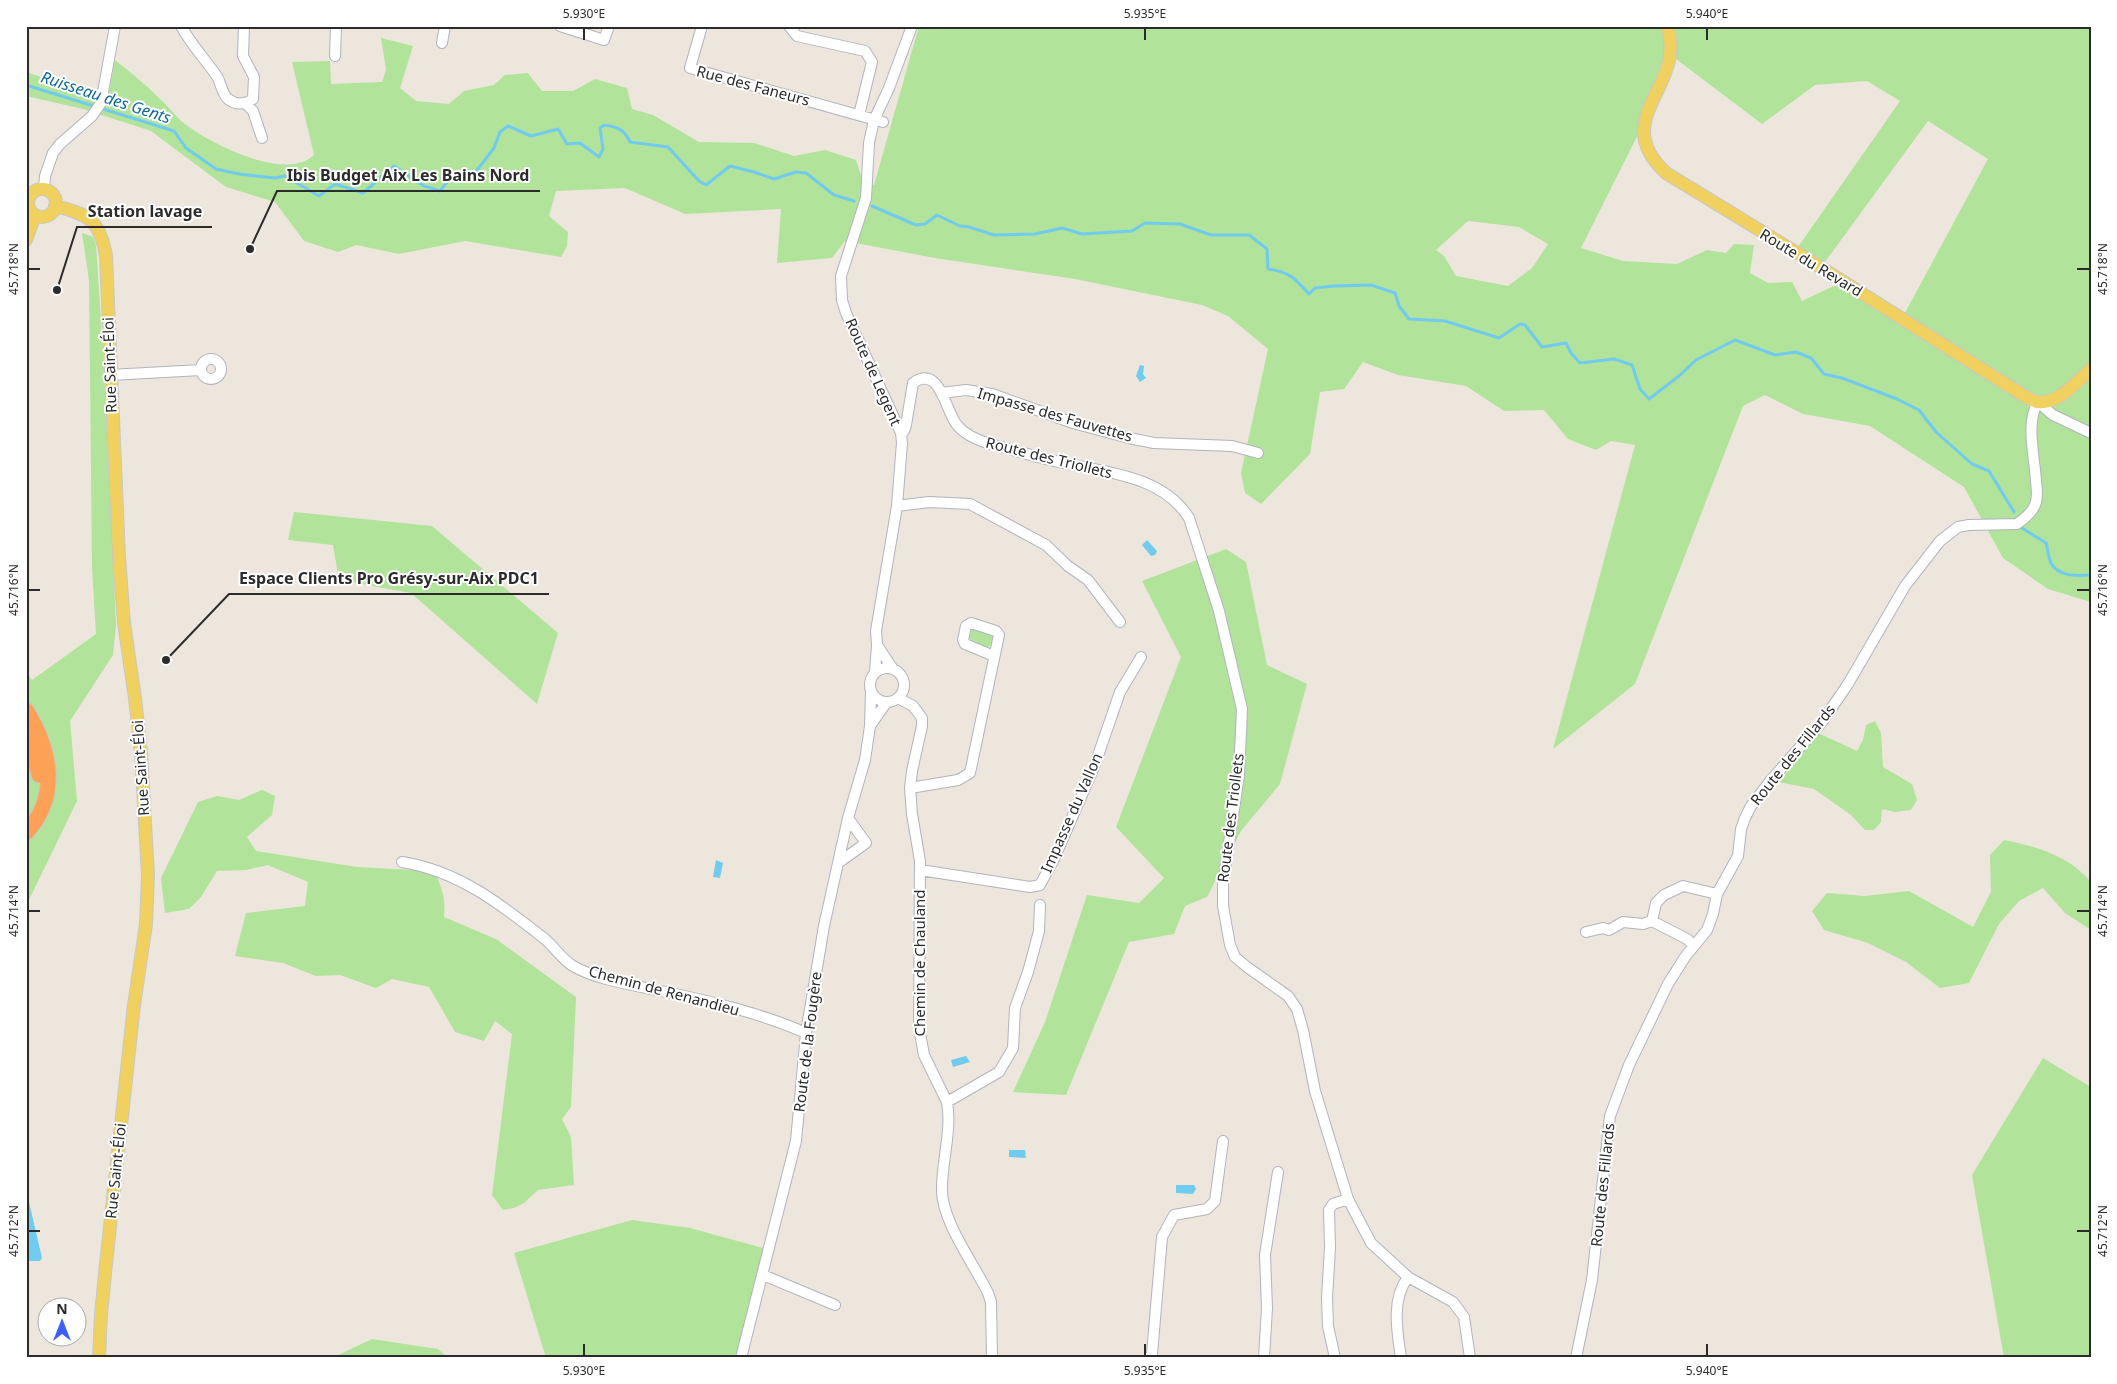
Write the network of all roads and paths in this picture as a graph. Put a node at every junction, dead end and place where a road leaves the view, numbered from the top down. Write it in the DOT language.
graph roads {
  1 [pos="115,26"];
  2 [pos="181,26"];
  3 [pos="244,26"];
  4 [pos="336,26"];
  5 [pos="445,26"];
  6 [pos="560,26"];
  7 [pos="609,26"];
  8 [pos="702,26"];
  9 [pos="789,26"];
  10 [pos="912,26"];
  11 [pos="1667,26"];
  12 [pos="442,43"];
  13 [pos="335,56"];
  14 [pos="246,104"];
  15 [pos="859,115"];
  16 [pos="878,121"];
  17 [pos="262,138"];
  18 [pos="44,190"];
  19 [pos="55,206"];
  20 [pos="35,215"];
  21 [pos="26,240"];
  22 [pos="2091,369"];
  23 [pos="201,370"];
  24 [pos="110,375"];
  25 [pos="942,393"];
  26 [pos="2038,402"];
  27 [pos="901,433"];
  28 [pos="2091,433"];
  29 [pos="1258,454"];
  30 [pos="897,506"];
  31 [pos="1120,622"];
  32 [pos="877,646"];
  33 [pos="994,656"];
  34 [pos="1141,657"];
  35 [pos="893,669"];
  36 [pos="875,672"];
  37 [pos="904,684"];
  38 [pos="871,693"];
  39 [pos="898,698"];
  40 [pos="886,703"];
  41 [pos="912,706"];
  42 [pos="26,710"];
  43 [pos="870,726"];
  44 [pos="26,739"];
  45 [pos="910,788"];
  46 [pos="848,818"];
  47 [pos="26,821"];
  48 [pos="26,833"];
  49 [pos="402,862"];
  50 [pos="838,863"];
  51 [pos="920,870"];
  52 [pos="1717,894"];
  53 [pos="1040,905"];
  54 [pos="1652,921"];
  55 [pos="1586,932"];
  56 [pos="1694,946"];
  57 [pos="806,1033"];
  58 [pos="947,1102"];
  59 [pos="1223,1141"];
  60 [pos="1278,1172"];
  61 [pos="1348,1199"];
  62 [pos="763,1275"];
  63 [pos="1408,1278"];
  64 [pos="835,1305"];
  65 [pos="99,1358"];
  66 [pos="741,1358"];
  67 [pos="992,1358"];
  68 [pos="1149,1358"];
  69 [pos="1264,1358"];
  70 [pos="1335,1358"];
  71 [pos="1401,1358"];
  72 [pos="1470,1358"];
  73 [pos="1576,1358"];
  1 -- 18 [label="street"];
  2 -- 14 [label="street"];
  3 -- 14 [label="street"];
  4 -- 13 [label="street"];
  5 -- 12 [label="street"];
  6 -- 7 [label="street"];
  8 -- 15 [label="street, Rue des Faneurs"];
  9 -- 15 [label="street"];
  10 -- 16 [label="street, Route de Legent"];
  11 -- 26 [label="main road, Route du Revard"];
  14 -- 17 [label="street"];
  15 -- 16 [label="street, Rue des Faneurs"];
  16 -- 27 [label="street, Route de Legent"];
  18 -- 19 [label="main road"];
  18 -- 20 [label="main road"];
  19 -- 20 [label="main road"];
  19 -- 24 [label="main road, Rue Saint-Éloi"];
  20 -- 21 [label="main road"];
  22 -- 26 [label="main road"];
  23 -- 24 [label="street"];
  24 -- 65 [label="main road, Rue Saint-Éloi"];
  25 -- 27 [label="street, Route des Triollets"];
  25 -- 29 [label="street, Impasse des Fauvettes"];
  25 -- 61 [label="street, Route des Triollets"];
  26 -- 28 [label="street"];
  26 -- 52 [label="street, Route des Fillards"];
  27 -- 30 [label="street, Route de Legent"];
  30 -- 31 [label="street"];
  30 -- 32 [label="street, Route de Legent"];
  32 -- 35 [label="street"];
  32 -- 36 [label="street, Route de Legent"];
  33 -- 45 [label="street"];
  34 -- 51 [label="street, Impasse du Vallon"];
  35 -- 36 [label="street"];
  35 -- 37 [label="street"];
  36 -- 38 [label="street"];
  37 -- 39 [label="street"];
  37 -- 41 [label="street, Chemin de Chauland"];
  38 -- 40 [label="street"];
  38 -- 43 [label="street, Route de la Fougère"];
  39 -- 40 [label="street"];
  39 -- 41 [label="street"];
  40 -- 43 [label="street, Route de la Fougère"];
  41 -- 45 [label="street, Chemin de Chauland"];
  42 -- 48 [label="highway"];
  43 -- 46 [label="street, Route de la Fougère"];
  44 -- 47 [label="highway"];
  45 -- 51 [label="street, Chemin de Chauland"];
  46 -- 50 [label="street, Route de la Fougère"];
  46 -- 50 [label="street"];
  49 -- 57 [label="street, Chemin de Renandieu"];
  50 -- 57 [label="street, Route de la Fougère"];
  51 -- 58 [label="street, Chemin de Chauland"];
  52 -- 54 [label="street"];
  52 -- 56 [label="street, Route des Fillards"];
  53 -- 58 [label="street"];
  54 -- 55 [label="street"];
  54 -- 56 [label="street"];
  56 -- 73 [label="street, Route des Fillards"];
  57 -- 62 [label="street, Route de la Fougère"];
  58 -- 67 [label="street, Chemin de Chauland"];
  59 -- 68 [label="street"];
  60 -- 69 [label="street"];
  61 -- 63 [label="street, Route des Triollets"];
  61 -- 70 [label="street"];
  62 -- 64 [label="street"];
  62 -- 66 [label="street, Route de la Fougère"];
  63 -- 71 [label="street"];
  63 -- 72 [label="street, Route des Triollets"];
}
